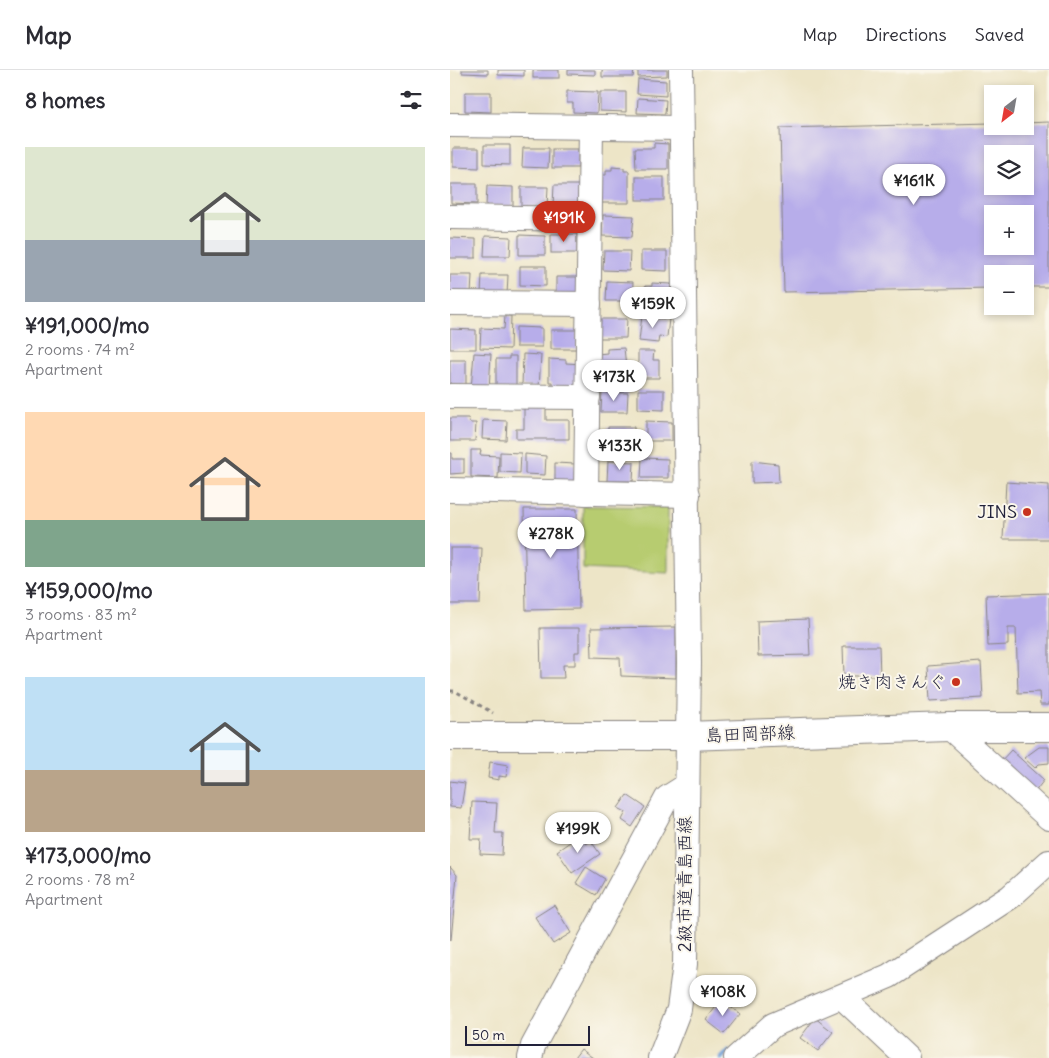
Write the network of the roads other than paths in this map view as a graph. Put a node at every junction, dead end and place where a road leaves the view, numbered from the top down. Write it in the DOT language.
graph roads {
  1 [pos="680,70"];
  2 [pos="450,124"];
  3 [pos="591,127"];
  4 [pos="681,128"];
  5 [pos="450,217"];
  6 [pos="590,219"];
  7 [pos="450,304"];
  8 [pos="589,304"];
  9 [pos="450,396"];
  10 [pos="588,397"];
  11 [pos="450,490"];
  12 [pos="586,493"];
  13 [pos="688,495"];
  14 [pos="949,727"];
  15 [pos="1049,727"];
  16 [pos="450,736"];
  17 [pos="686,736"];
  18 [pos="686,786"];
  19 [pos="1049,818"];
  20 [pos="1049,862"];
  21 [pos="842,997"];
  22 [pos="530,1058"];
  23 [pos="660,1058"];
  24 [pos="736,1058"];
  25 [pos="907,1058"];
  1 -- 4 [label="street, 2級市道青島西線"];
  2 -- 3 [label="street"];
  3 -- 4 [label="street"];
  3 -- 6 [label="street"];
  4 -- 13 [label="street, 2級市道青島西線"];
  5 -- 6 [label="street"];
  6 -- 8 [label="street"];
  7 -- 8 [label="street"];
  8 -- 10 [label="street"];
  9 -- 10 [label="street"];
  10 -- 12 [label="street"];
  11 -- 12 [label="street"];
  12 -- 13 [label="street"];
  13 -- 17 [label="street, 2級市道青島西線"];
  14 -- 15 [label="main road, 島田岡部線"];
  14 -- 17 [label="main road, 島田岡部線"];
  14 -- 19 [label="street"];
  16 -- 17 [label="main road, 島田岡部線"];
  17 -- 18 [label="street, 2級市道青島西線"];
  18 -- 22 [label="street"];
  18 -- 23 [label="street, 2級市道青島西線"];
  20 -- 21 [label="street"];
  21 -- 24 [label="street"];
  21 -- 25 [label="street"];
}
